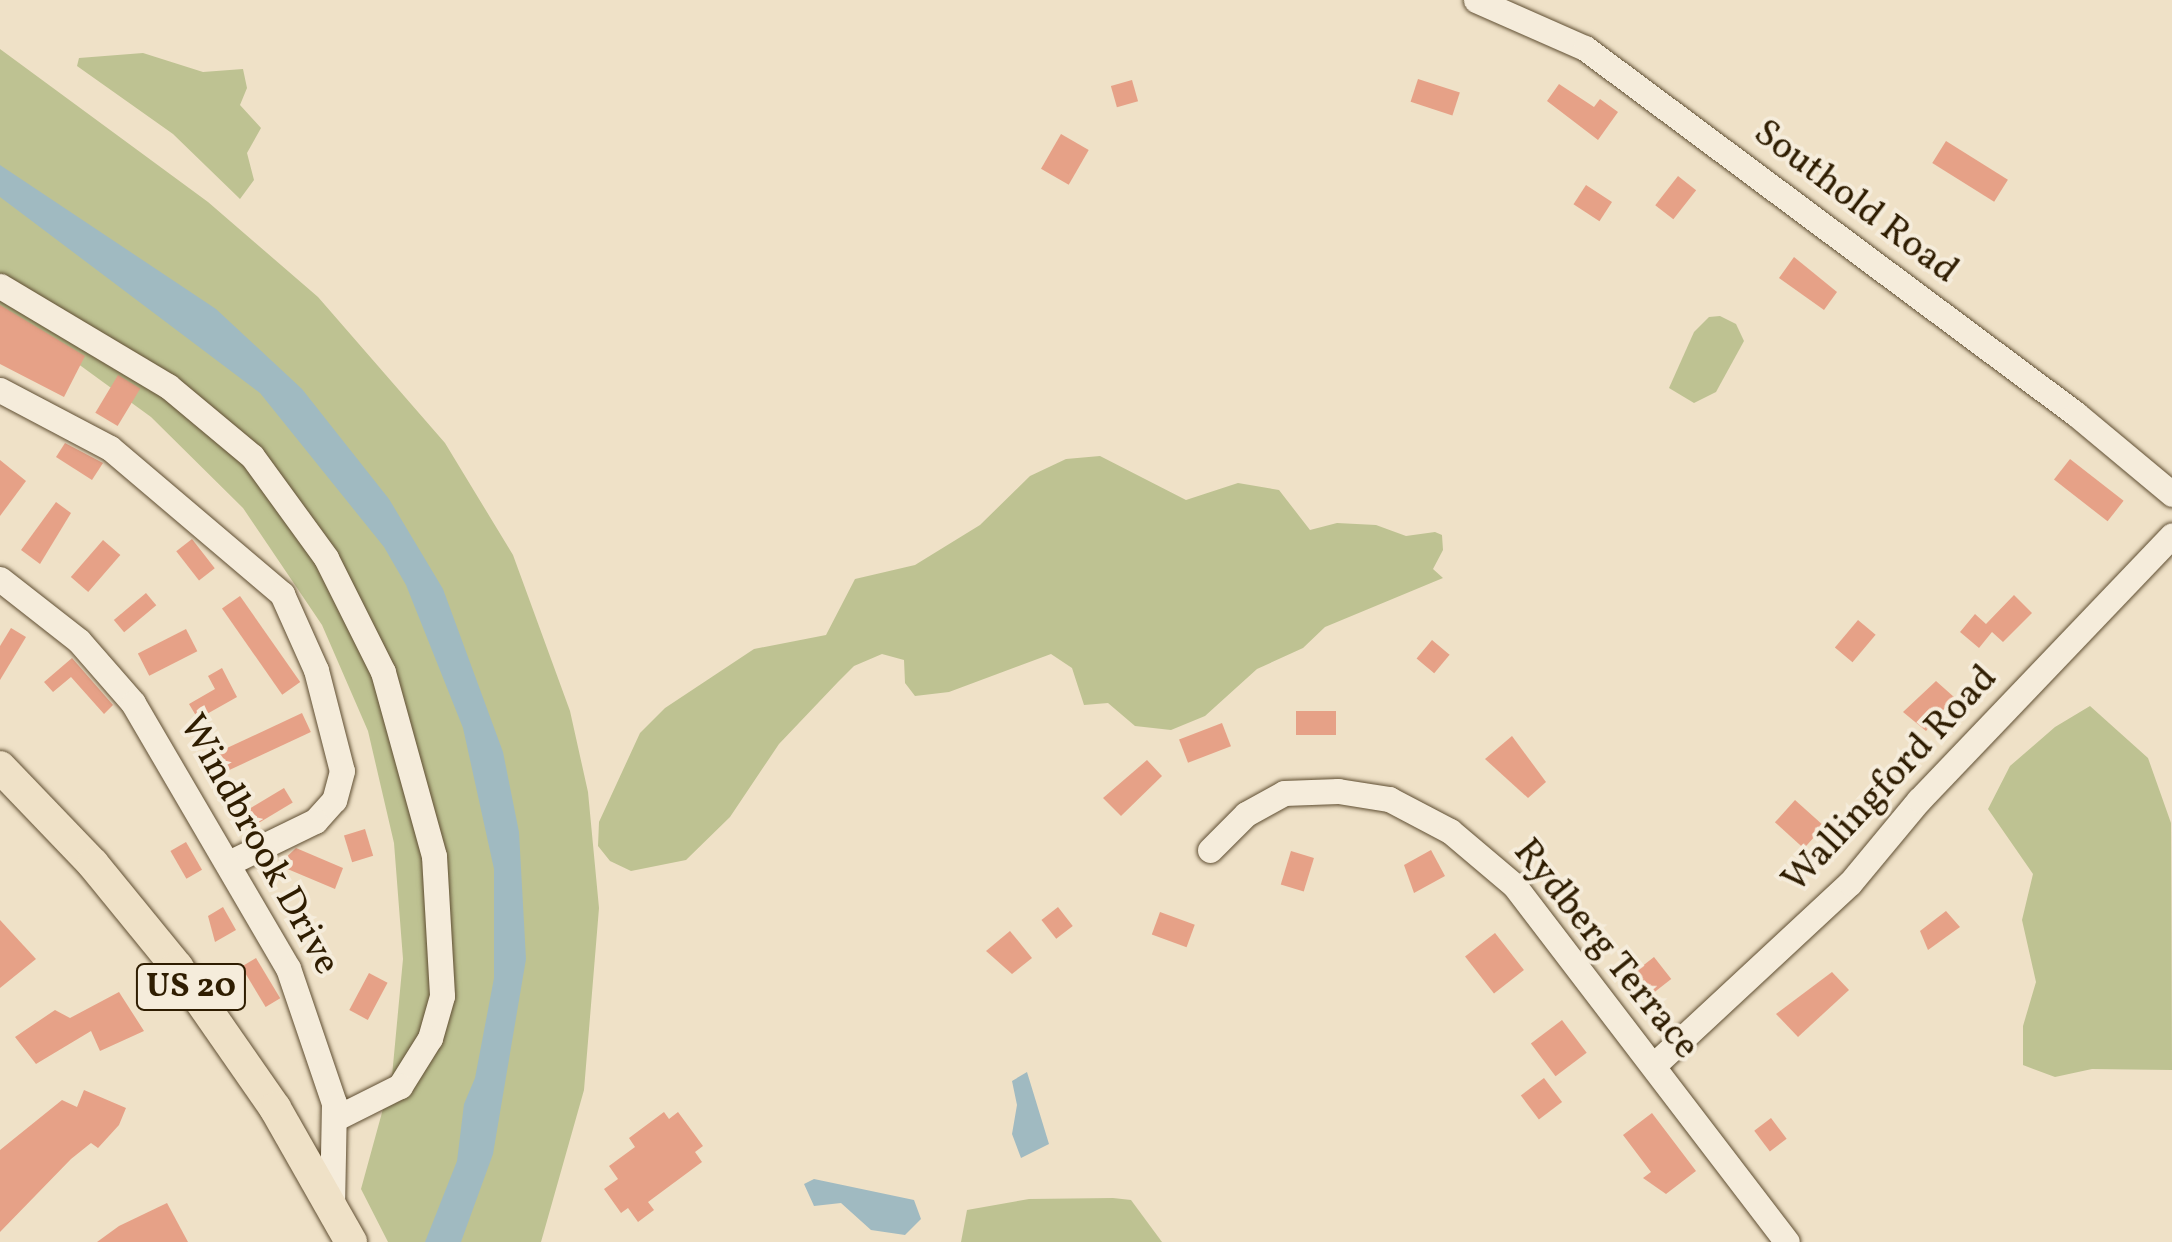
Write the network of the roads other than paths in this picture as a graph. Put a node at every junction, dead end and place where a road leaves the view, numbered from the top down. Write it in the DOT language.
graph roads {
  1 [pos="1476,0"];
  2 [pos="0,286"];
  3 [pos="0,390"];
  4 [pos="2172,494"];
  5 [pos="2172,535"];
  6 [pos="0,579"];
  7 [pos="0,768"];
  8 [pos="1210,850"];
  9 [pos="228,863"];
  10 [pos="1654,1065"];
  11 [pos="336,1118"];
  12 [pos="343,1227"];
  13 [pos="1787,1242"];
  1 -- 4 [label="street, Southold Road"];
  2 -- 11 [label="street"];
  3 -- 9 [label="street"];
  5 -- 10 [label="street, Wallingford Road"];
  6 -- 9 [label="street, Windbrook Drive"];
  7 -- 12 [label="main road, US 20"];
  8 -- 10 [label="street, Rydberg Terrace"];
  9 -- 11 [label="street, Windbrook Drive"];
  10 -- 13 [label="street, Rydberg Terrace"];
  11 -- 12 [label="street, Windbrook Drive"];
}
